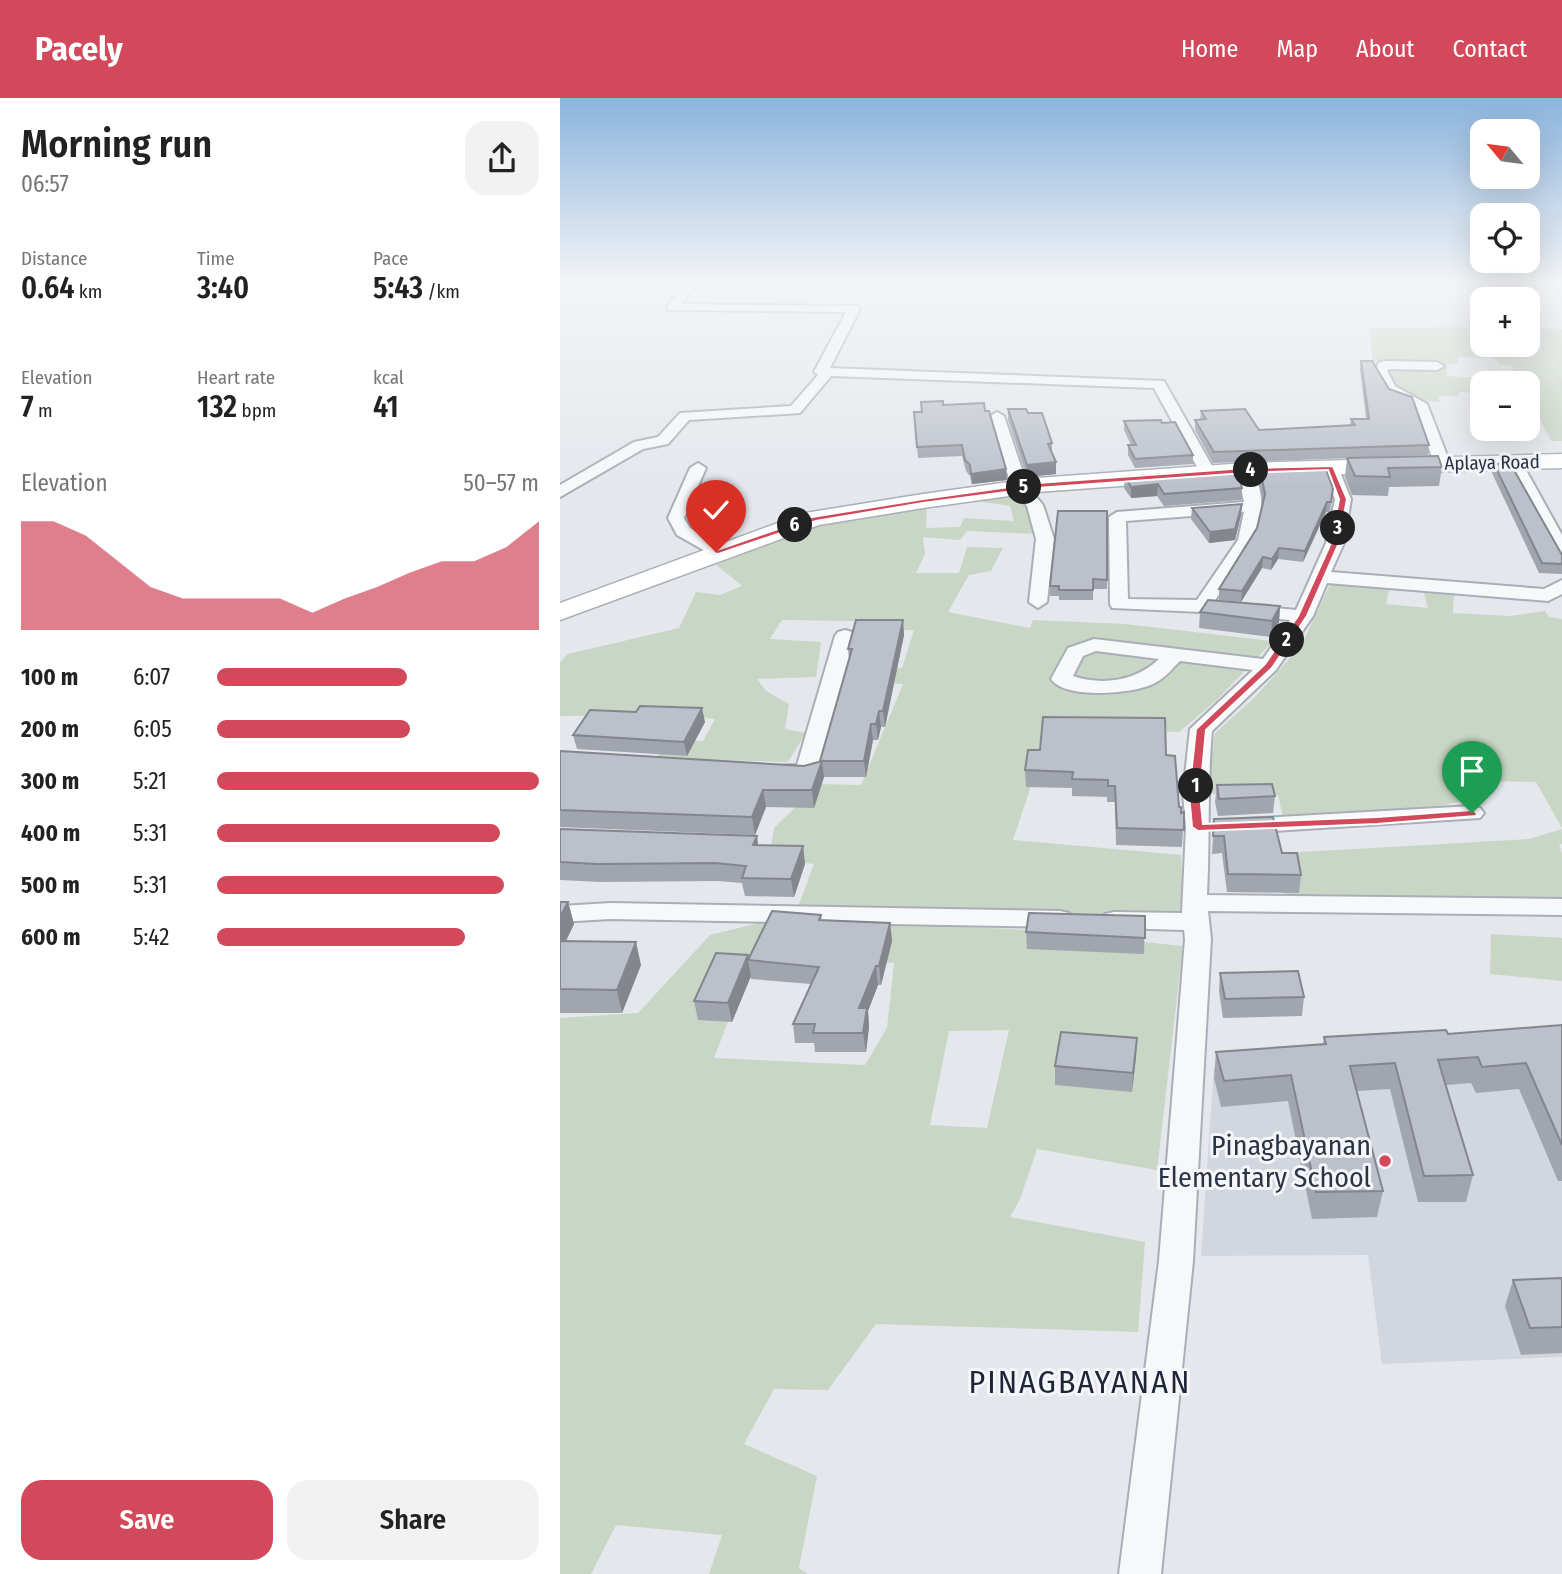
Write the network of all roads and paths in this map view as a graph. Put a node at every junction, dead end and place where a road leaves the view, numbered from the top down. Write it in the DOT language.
graph roads {
  1 [pos="832,351"];
  2 [pos="1437,366"];
  3 [pos="828,372"];
  4 [pos="997,416"];
  5 [pos="1513,461"];
  6 [pos="1562,461"];
  7 [pos="1442,463"];
  8 [pos="1330,467"];
  9 [pos="698,468"];
  10 [pos="1245,470"];
  11 [pos="1208,473"];
  12 [pos="1020,488"];
  13 [pos="560,492"];
  14 [pos="1252,506"];
  15 [pos="1554,522"];
  16 [pos="1562,550"];
  17 [pos="716,552"];
  18 [pos="1321,577"];
  19 [pos="1562,586"];
  20 [pos="1038,602"];
  21 [pos="1202,606"];
  22 [pos="560,612"];
  23 [pos="1303,616"];
  24 [pos="845,636"];
  25 [pos="1176,654"];
  26 [pos="1269,666"];
  27 [pos="761,770"];
  28 [pos="1472,813"];
  29 [pos="1198,827"];
  30 [pos="1562,907"];
  31 [pos="1196,913"];
  32 [pos="560,914"];
  33 [pos="1140,1574"];
  1 -- 3 [label="street"];
  2 -- 7 [label="street"];
  3 -- 11 [label="street"];
  3 -- 13 [label="street"];
  4 -- 12 [label="street"];
  5 -- 6 [label="street, Aplaya Road"];
  5 -- 7 [label="street, Aplaya Road"];
  5 -- 15 [label="street"];
  7 -- 8 [label="street, Aplaya Road"];
  8 -- 10 [label="street, Aplaya Road"];
  8 -- 18 [label="street"];
  9 -- 17 [label="street"];
  10 -- 11 [label="street, Aplaya Road"];
  10 -- 14 [label="street"];
  11 -- 12 [label="street, Aplaya Road"];
  12 -- 17 [label="street, Aplaya Road"];
  12 -- 20 [label="street"];
  14 -- 21 [label="street"];
  14 -- 21 [label="street"];
  15 -- 16 [label="street"];
  17 -- 22 [label="street, Aplaya Road"];
  18 -- 19 [label="street"];
  18 -- 23 [label="street"];
  21 -- 23 [label="street"];
  23 -- 26 [label="street"];
  24 -- 27 [label="street"];
  25 -- 25 [label="street"];
  25 -- 26 [label="street"];
  26 -- 29 [label="street"];
  28 -- 29 [label="street"];
  29 -- 31 [label="street"];
  30 -- 31 [label="street"];
  31 -- 32 [label="street"];
  31 -- 33 [label="street"];
}
